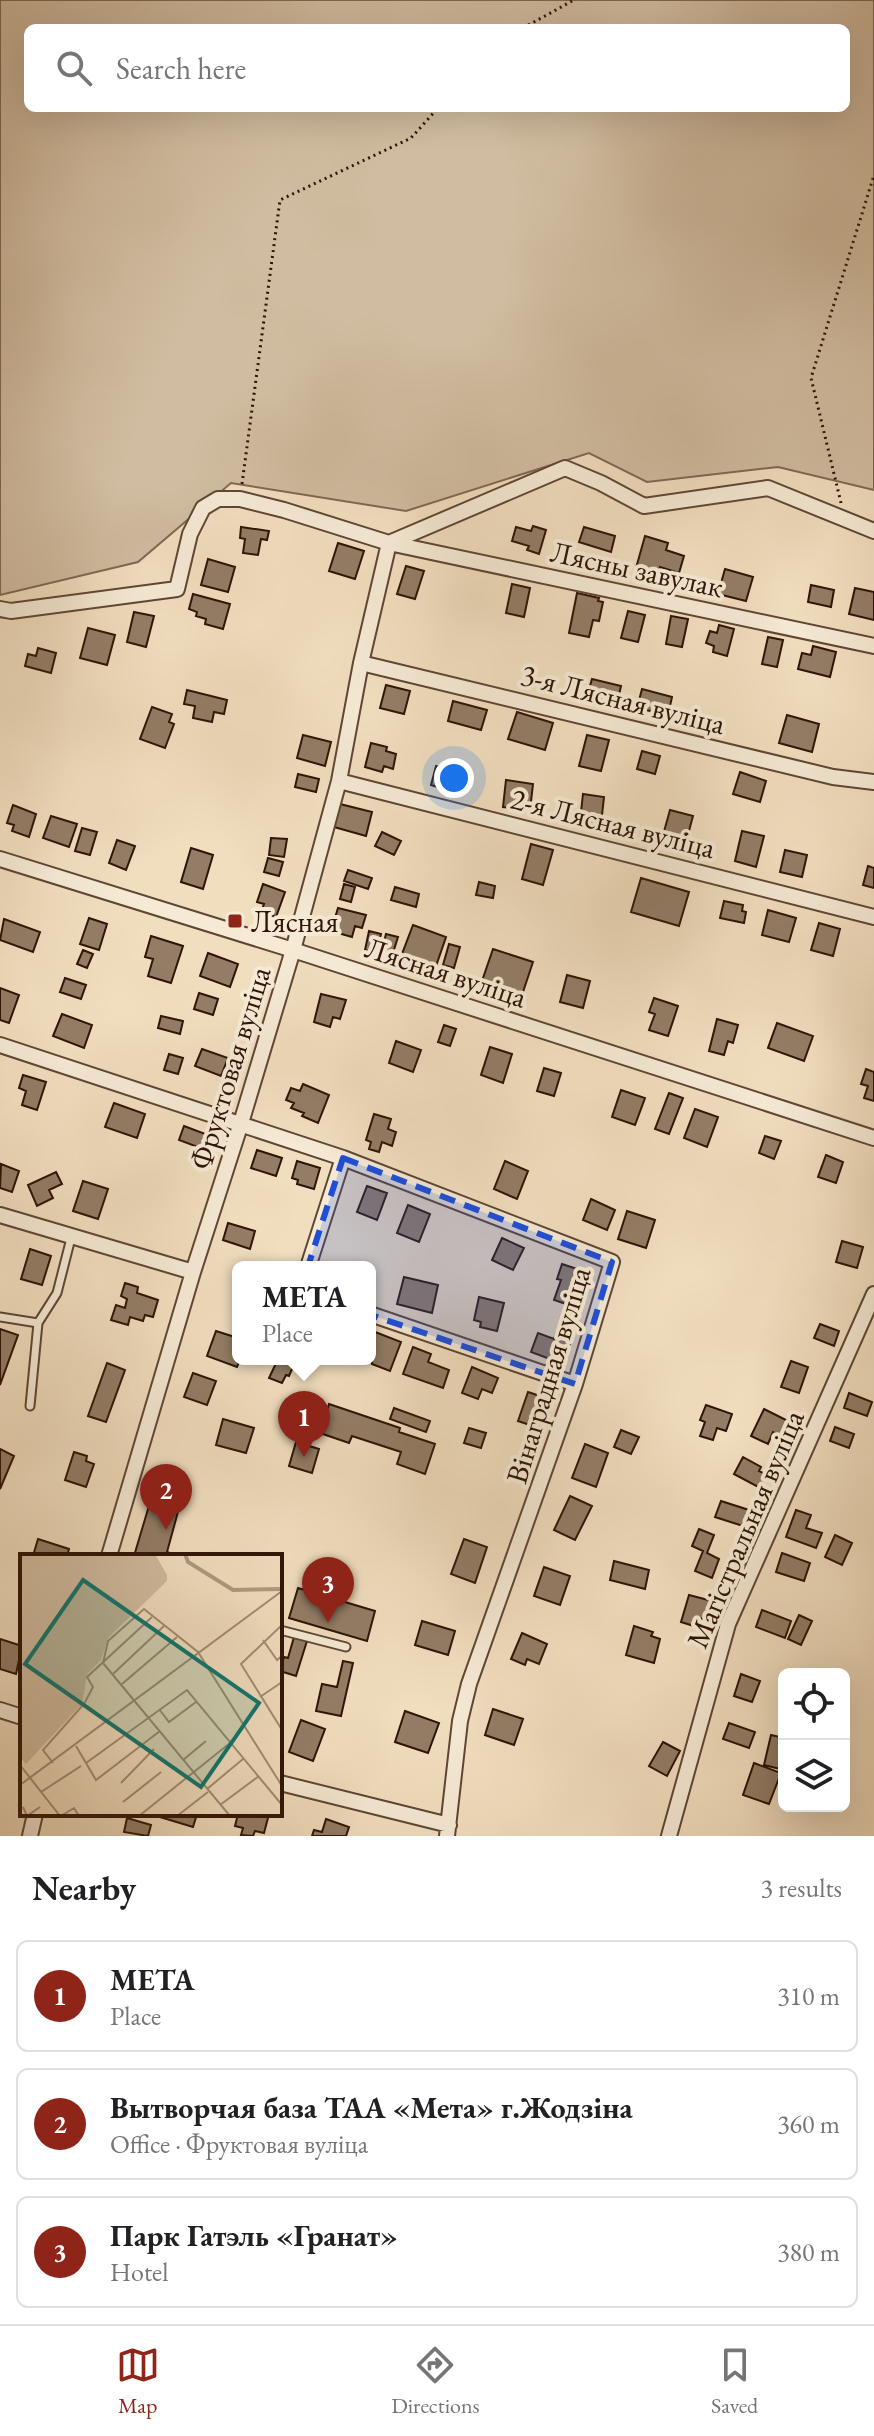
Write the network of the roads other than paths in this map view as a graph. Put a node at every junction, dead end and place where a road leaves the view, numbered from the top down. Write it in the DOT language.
graph roads {
  1 [pos="874,531"];
  2 [pos="389,543"];
  3 [pos="0,609"];
  4 [pos="874,646"];
  5 [pos="361,663"];
  6 [pos="339,781"];
  7 [pos="874,782"];
  8 [pos="0,859"];
  9 [pos="874,917"];
  10 [pos="293,950"];
  11 [pos="0,1045"];
  12 [pos="241,1123"];
  13 [pos="874,1138"];
  14 [pos="343,1158"];
  15 [pos="0,1215"];
  16 [pos="71,1238"];
  17 [pos="310,1261"];
  18 [pos="193,1272"];
  19 [pos="874,1294"];
  20 [pos="376,1316"];
  21 [pos="0,1317"];
  22 [pos="38,1323"];
  23 [pos="575,1384"];
  24 [pos="30,1406"];
  25 [pos="110,1554"];
  26 [pos="282,1631"];
  27 [pos="346,1647"];
  28 [pos="0,1710"];
  29 [pos="20,1716"];
  30 [pos="282,1784"];
  31 [pos="35,1816"];
  32 [pos="448,1830"];
  33 [pos="30,1836"];
  34 [pos="669,1836"];
  1 -- 2 [label="street"];
  2 -- 3 [label="street, Лясны завулак"];
  2 -- 4 [label="street, Лясны завулак"];
  2 -- 5 [label="street, Фруктовая вуліца"];
  5 -- 6 [label="street, Фруктовая вуліца"];
  5 -- 7 [label="street, 3-я Лясная вуліца"];
  6 -- 9 [label="street, 2-я Лясная вуліца"];
  6 -- 10 [label="street, Фруктовая вуліца"];
  8 -- 10 [label="street, Лясная вуліца"];
  10 -- 12 [label="street, Фруктовая вуліца"];
  10 -- 13 [label="street, Лясная вуліца"];
  11 -- 12 [label="street, Вінаградная вуліца"];
  12 -- 14 [label="street, Вінаградная вуліца"];
  12 -- 18 [label="street, Фруктовая вуліца"];
  14 -- 17 [label="street"];
  14 -- 23 [label="street, Вінаградная вуліца"];
  15 -- 16 [label="street"];
  16 -- 18 [label="street"];
  16 -- 22 [label="lane"];
  18 -- 25 [label="street, Фруктовая вуліца"];
  19 -- 34 [label="street, Магістральная вуліца"];
  20 -- 23 [label="street"];
  21 -- 22 [label="lane"];
  22 -- 24 [label="lane"];
  23 -- 32 [label="street, Вінаградная вуліца"];
  26 -- 27 [label="lane"];
  28 -- 29 [label="street"];
  30 -- 32 [label="street"];
  31 -- 33 [label="street"];
}
